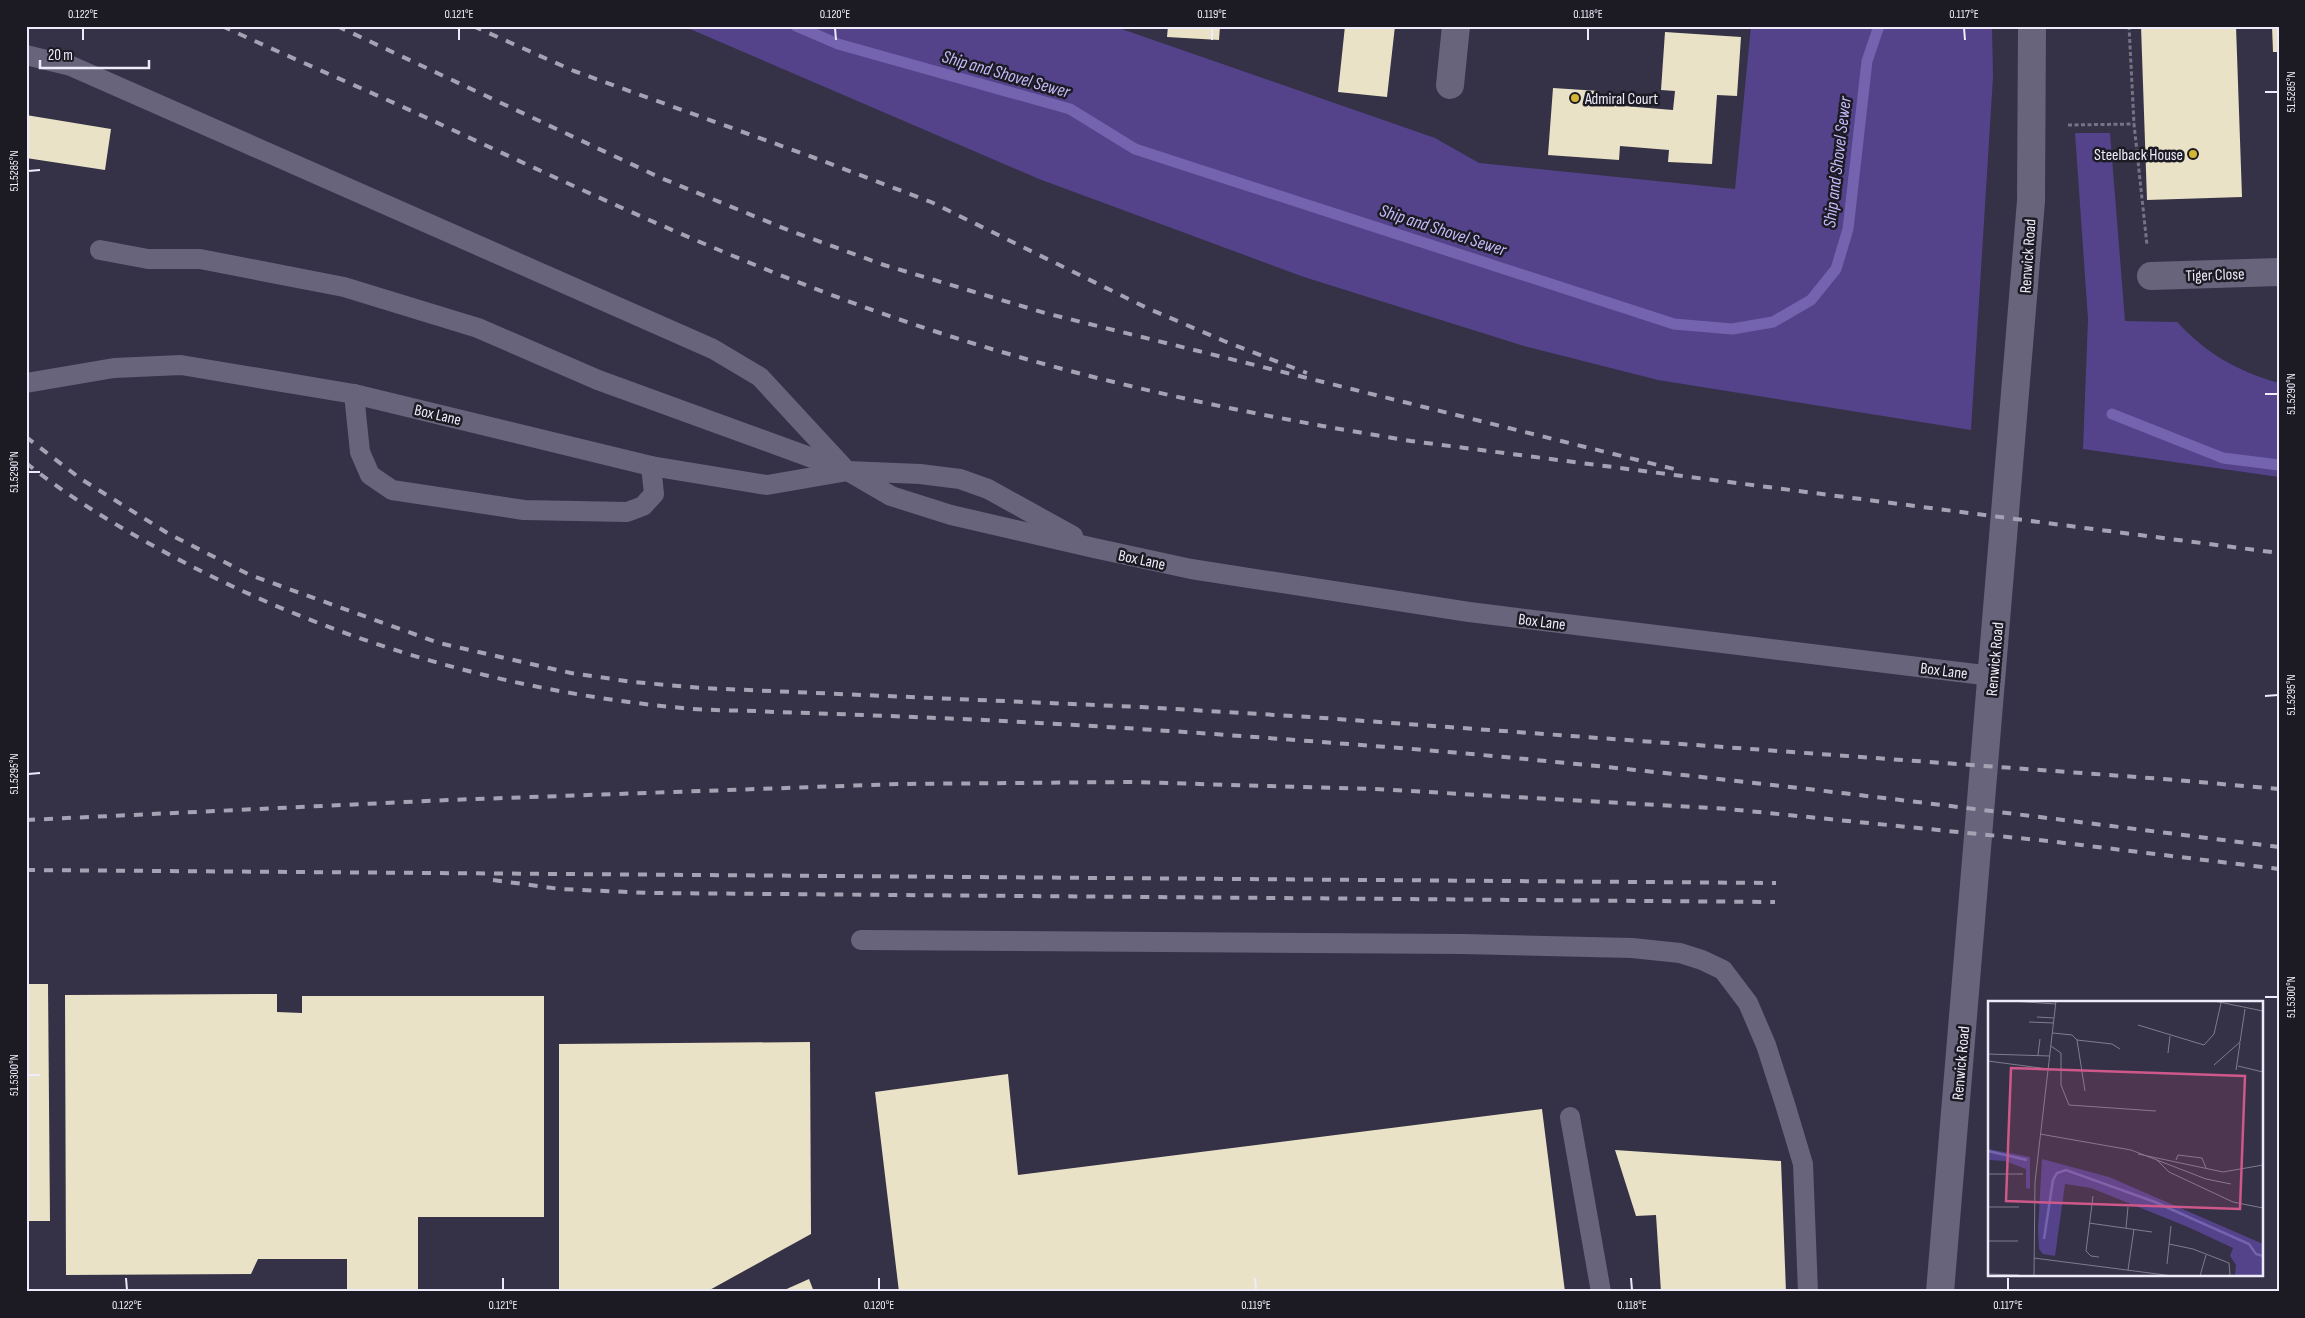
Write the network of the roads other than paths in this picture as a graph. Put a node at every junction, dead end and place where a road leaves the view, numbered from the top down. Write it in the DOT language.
graph roads {
  1 [pos="1456,26"];
  2 [pos="2032,26"];
  3 [pos="26,55"];
  4 [pos="1450,85"];
  5 [pos="100,250"];
  6 [pos="2279,272"];
  7 [pos="2151,276"];
  8 [pos="26,384"];
  9 [pos="354,394"];
  10 [pos="651,466"];
  11 [pos="848,471"];
  12 [pos="1094,548"];
  13 [pos="1992,676"];
  14 [pos="861,940"];
  15 [pos="1570,1117"];
  16 [pos="1601,1292"];
  17 [pos="1808,1292"];
  18 [pos="1940,1292"];
  1 -- 4 [label="street"];
  2 -- 13 [label="street, Renwick Road"];
  3 -- 11 [label="lane"];
  5 -- 11 [label="lane"];
  6 -- 7 [label="street, Tiger Close"];
  8 -- 9 [label="lane, Box Lane"];
  9 -- 10 [label="lane, Box Lane"];
  9 -- 10 [label="lane"];
  10 -- 11 [label="lane, Box Lane"];
  11 -- 12 [label="lane, Box Lane"];
  11 -- 12 [label="lane, Box Lane"];
  12 -- 13 [label="lane, Box Lane"];
  13 -- 18 [label="street, Renwick Road"];
  14 -- 17 [label="lane"];
  15 -- 16 [label="lane"];
}
